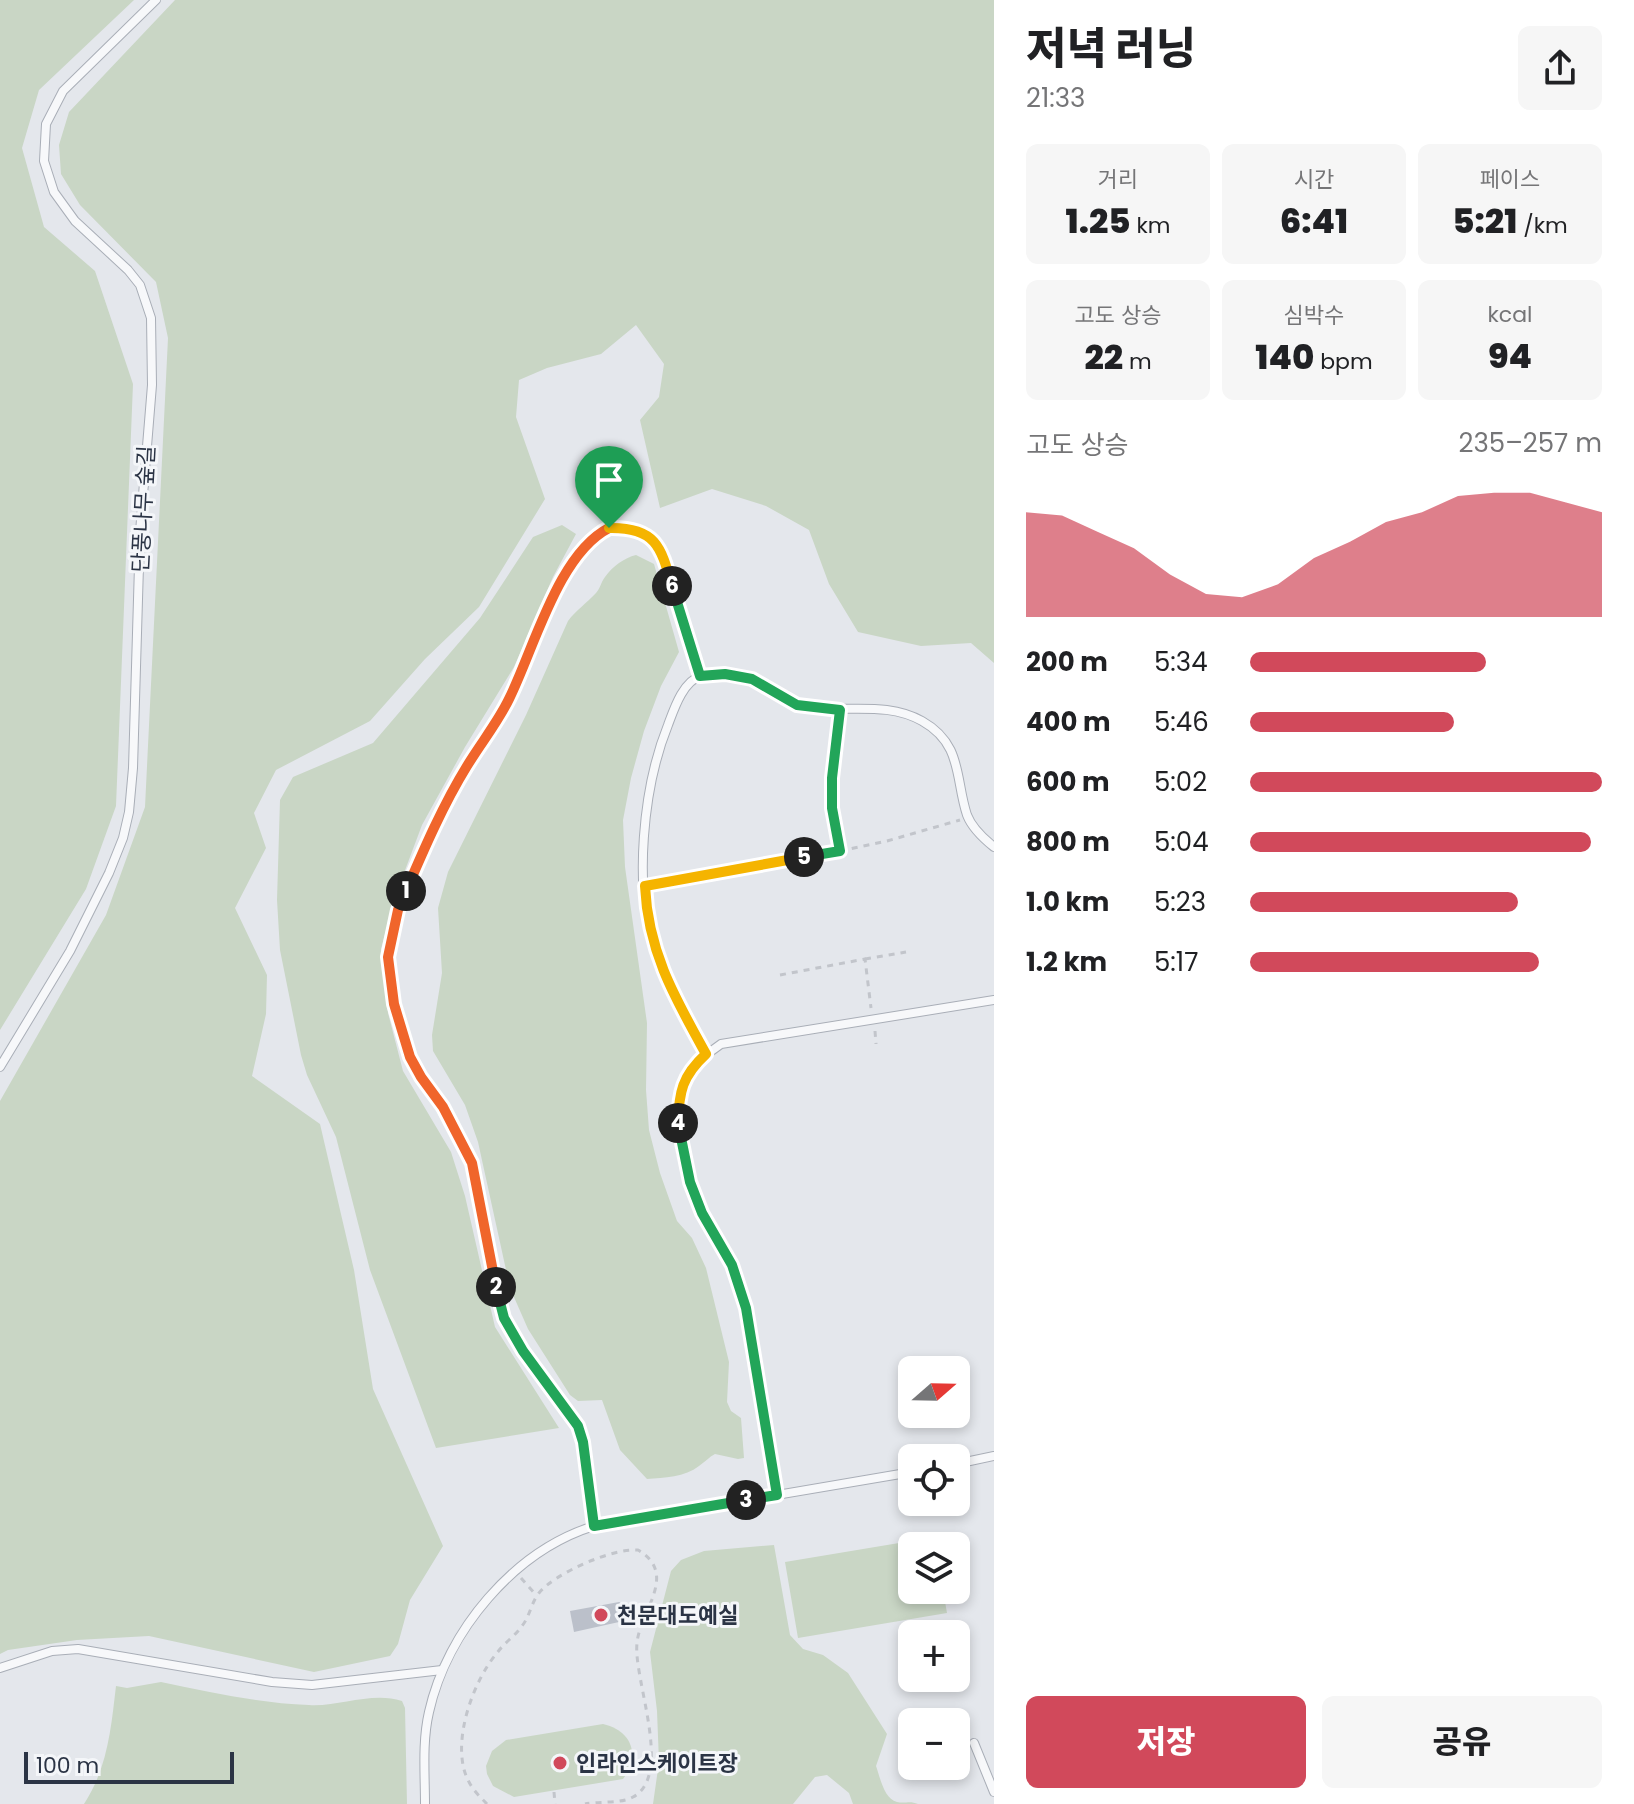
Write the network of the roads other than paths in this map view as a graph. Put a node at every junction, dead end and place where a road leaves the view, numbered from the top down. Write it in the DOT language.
graph roads {
  1 [pos="156,0"];
  2 [pos="700,676"];
  3 [pos="994,847"];
  4 [pos="994,1000"];
  5 [pos="706,1054"];
  6 [pos="0,1067"];
  7 [pos="994,1456"];
  8 [pos="970,1461"];
  9 [pos="898,1474"];
  10 [pos="777,1495"];
  11 [pos="594,1526"];
  12 [pos="0,1668"];
  13 [pos="442,1670"];
  14 [pos="974,1743"];
  15 [pos="994,1792"];
  16 [pos="425,1804"];
  1 -- 6 [label="lane, 단풍나무 숲길"];
  2 -- 3 [label="lane"];
  2 -- 5 [label="lane"];
  2 -- 11 [label="lane"];
  4 -- 5 [label="lane"];
  5 -- 10 [label="lane"];
  7 -- 8 [label="lane"];
  9 -- 10 [label="lane"];
  10 -- 11 [label="lane"];
  11 -- 13 [label="lane"];
  12 -- 13 [label="lane"];
  13 -- 16 [label="lane"];
  14 -- 15 [label="lane"];
}
